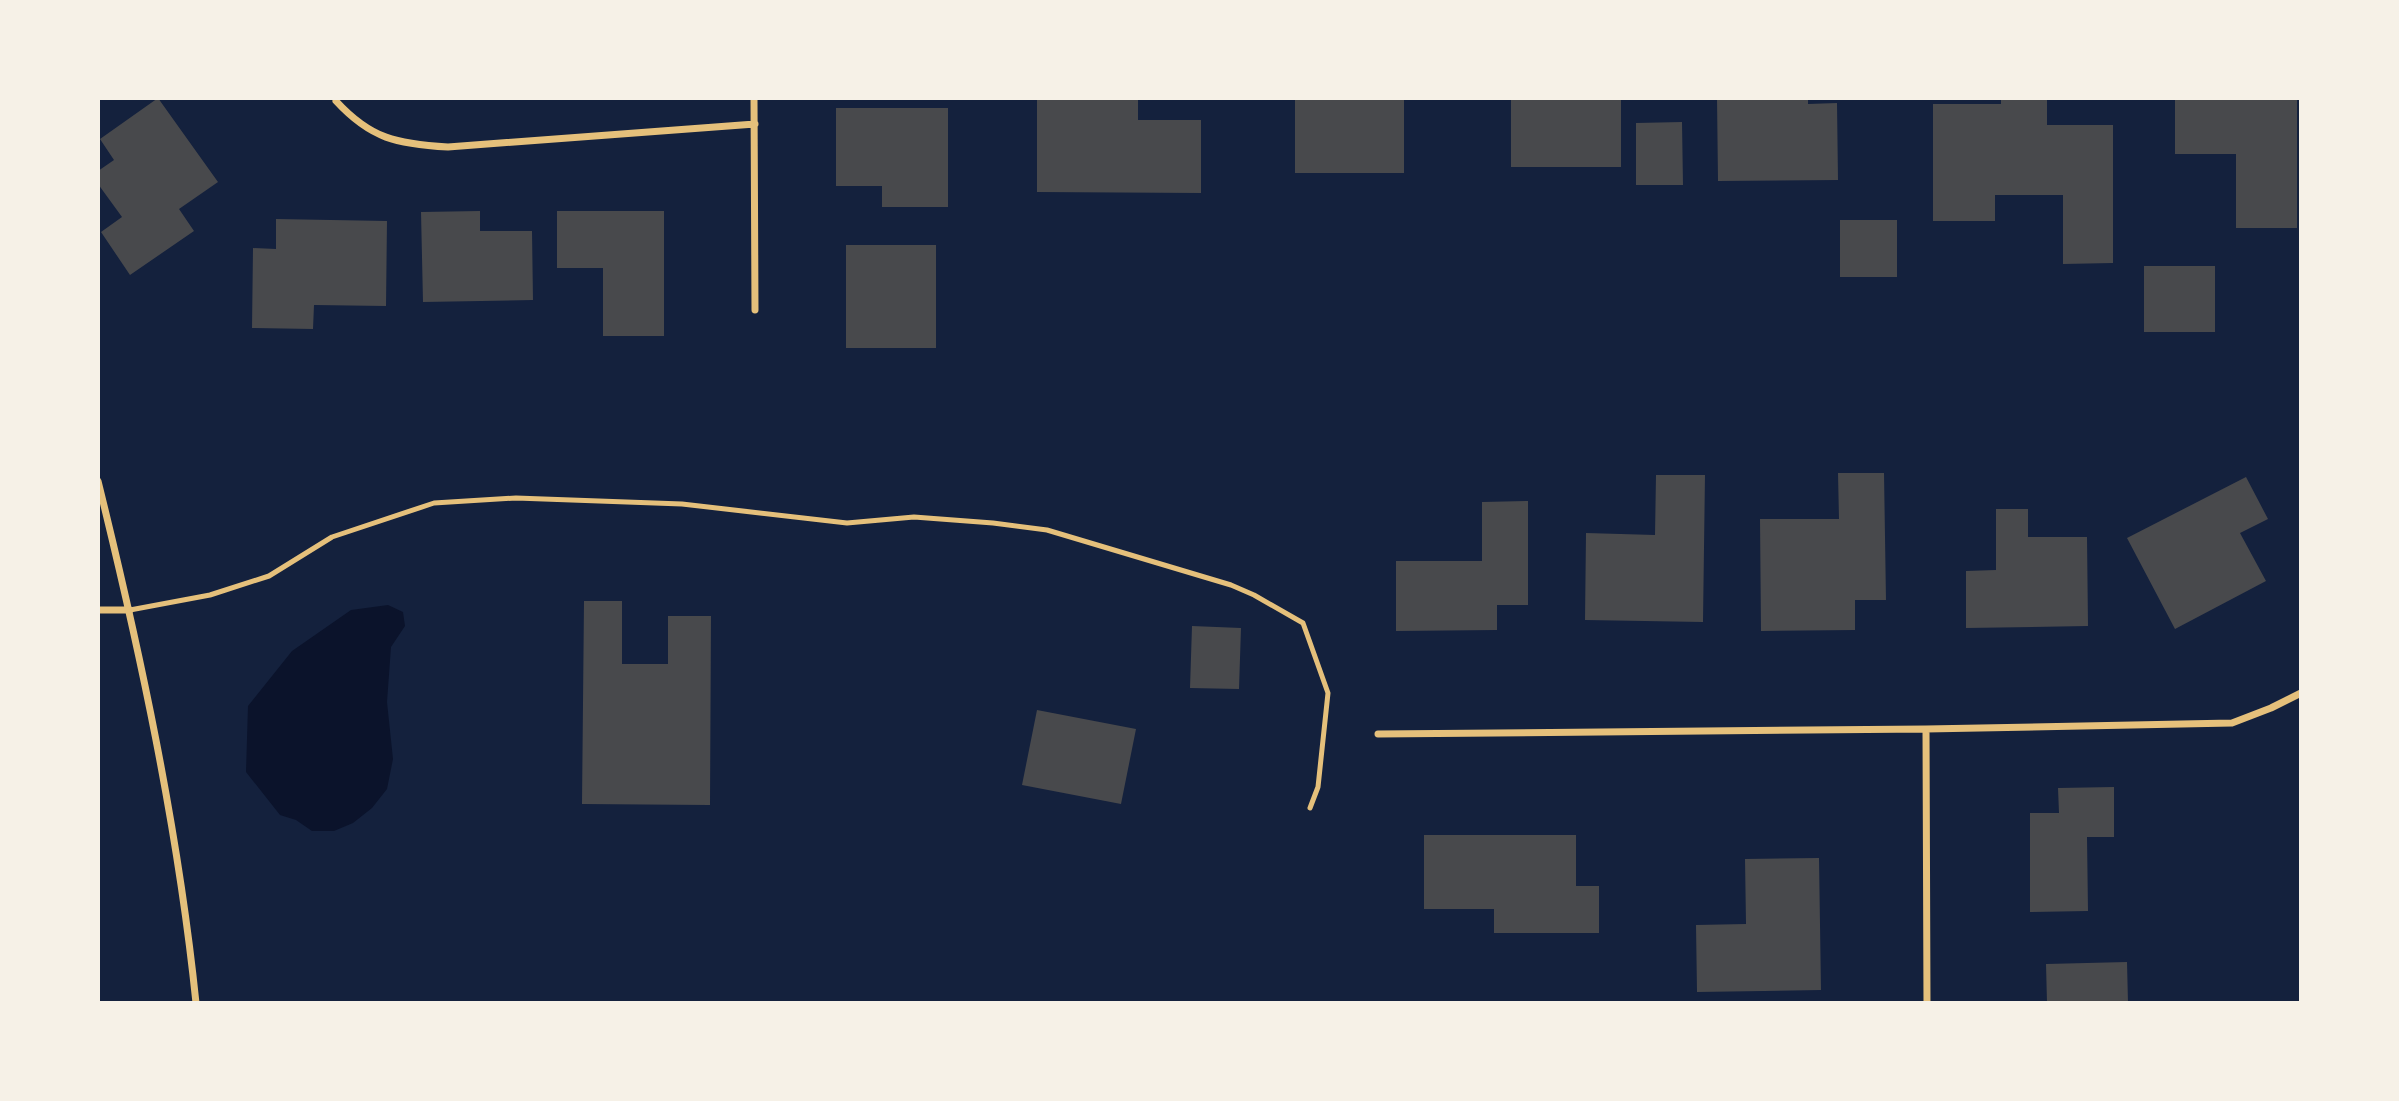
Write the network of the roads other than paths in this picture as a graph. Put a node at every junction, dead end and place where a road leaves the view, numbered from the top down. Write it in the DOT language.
graph roads {
  1 [pos="754,98"];
  2 [pos="336,101"];
  3 [pos="755,124"];
  4 [pos="755,310"];
  5 [pos="98,481"];
  6 [pos="98,610"];
  7 [pos="130,610"];
  8 [pos="2301,692"];
  9 [pos="1926,729"];
  10 [pos="1378,734"];
  11 [pos="1310,808"];
  12 [pos="196,1003"];
  13 [pos="1927,1003"];
  1 -- 3 [label="street"];
  2 -- 3 [label="street"];
  3 -- 4 [label="street"];
  5 -- 7 [label="street"];
  6 -- 7 [label="street"];
  7 -- 11 [label="lane"];
  7 -- 12 [label="street"];
  8 -- 9 [label="street"];
  9 -- 10 [label="street"];
  9 -- 13 [label="street"];
}
